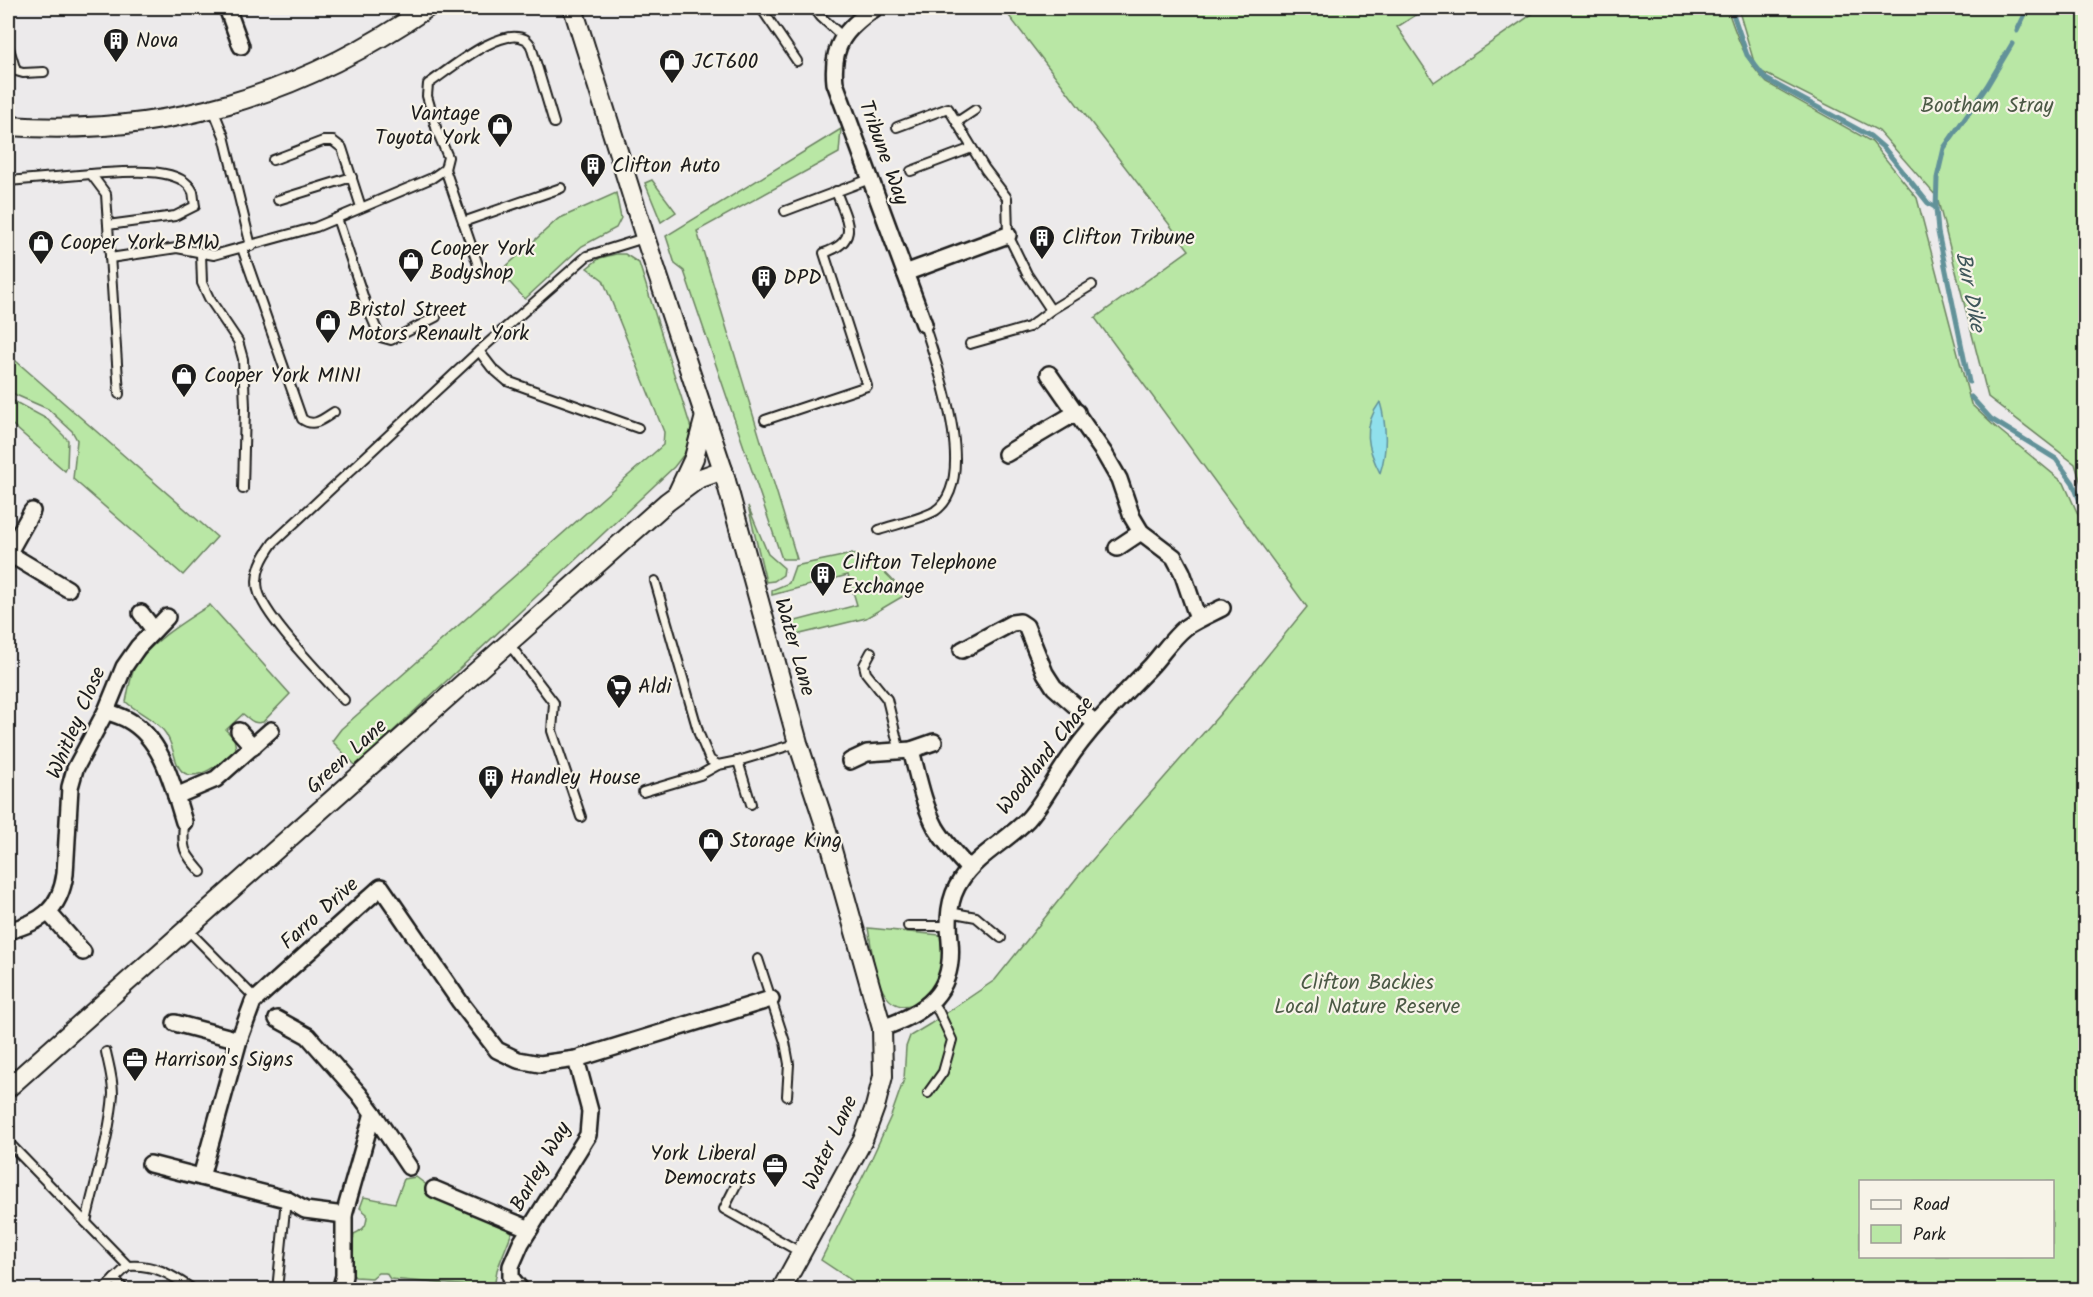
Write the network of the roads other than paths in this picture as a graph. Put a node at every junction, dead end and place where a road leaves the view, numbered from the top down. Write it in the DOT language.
graph roads {
  1 [pos="227,8"];
  2 [pos="427,8"];
  3 [pos="573,8"];
  4 [pos="761,8"];
  5 [pos="814,8"];
  6 [pos="875,8"];
  7 [pos="843,37"];
  8 [pos="8,45"];
  9 [pos="241,46"];
  10 [pos="797,61"];
  11 [pos="44,72"];
  12 [pos="213,109"];
  13 [pos="975,110"];
  14 [pos="957,122"];
  15 [pos="554,123"];
  16 [pos="8,126"];
  17 [pos="897,127"];
  18 [pos="972,148"];
  19 [pos="273,160"];
  20 [pos="445,169"];
  21 [pos="911,171"];
  22 [pos="91,174"];
  23 [pos="352,177"];
  24 [pos="870,179"];
  25 [pos="8,181"];
  26 [pos="561,188"];
  27 [pos="836,191"];
  28 [pos="278,200"];
  29 [pos="362,207"];
  30 [pos="785,211"];
  31 [pos="336,218"];
  32 [pos="463,222"];
  33 [pos="108,225"];
  34 [pos="1008,235"];
  35 [pos="645,237"];
  36 [pos="251,246"];
  37 [pos="242,248"];
  38 [pos="201,253"];
  39 [pos="110,258"];
  40 [pos="478,265"];
  41 [pos="905,273"];
  42 [pos="1092,285"];
  43 [pos="1051,310"];
  44 [pos="436,317"];
  45 [pos="924,324"];
  46 [pos="970,344"];
  47 [pos="479,351"];
  48 [pos="1049,374"];
  49 [pos="119,394"];
  50 [pos="334,412"];
  51 [pos="1077,412"];
  52 [pos="705,414"];
  53 [pos="765,420"];
  54 [pos="638,428"];
  55 [pos="1006,454"];
  56 [pos="723,470"];
  57 [pos="243,489"];
  58 [pos="677,494"];
  59 [pos="32,511"];
  60 [pos="879,530"];
  61 [pos="1141,532"];
  62 [pos="1116,548"];
  63 [pos="8,554"];
  64 [pos="655,581"];
  65 [pos="68,589"];
  66 [pos="1222,608"];
  67 [pos="141,613"];
  68 [pos="167,617"];
  69 [pos="1198,619"];
  70 [pos="154,630"];
  71 [pos="508,643"];
  72 [pos="962,650"];
  73 [pos="871,652"];
  74 [pos="344,700"];
  75 [pos="106,711"];
  76 [pos="1095,723"];
  77 [pos="271,730"];
  78 [pos="239,731"];
  79 [pos="934,742"];
  80 [pos="798,743"];
  81 [pos="254,747"];
  82 [pos="905,751"];
  83 [pos="738,761"];
  84 [pos="850,761"];
  85 [pos="718,765"];
  86 [pos="643,792"];
  87 [pos="176,796"];
  88 [pos="751,804"];
  89 [pos="581,817"];
  90 [pos="184,822"];
  91 [pos="969,869"];
  92 [pos="201,872"];
  93 [pos="48,912"];
  94 [pos="949,919"];
  95 [pos="908,926"];
  96 [pos="187,929"];
  97 [pos="8,932"];
  98 [pos="1001,938"];
  99 [pos="83,952"];
  100 [pos="758,959"];
  101 [pos="256,999"];
  102 [pos="771,999"];
  103 [pos="932,1003"];
  104 [pos="277,1019"];
  105 [pos="176,1023"];
  106 [pos="882,1028"];
  107 [pos="239,1040"];
  108 [pos="106,1052"];
  109 [pos="576,1059"];
  110 [pos="8,1088"];
  111 [pos="928,1094"];
  112 [pos="787,1096"];
  113 [pos="373,1113"];
  114 [pos="8,1142"];
  115 [pos="150,1164"];
  116 [pos="410,1167"];
  117 [pos="201,1177"];
  118 [pos="737,1183"];
  119 [pos="434,1189"];
  120 [pos="286,1199"];
  121 [pos="344,1215"];
  122 [pos="86,1222"];
  123 [pos="530,1229"];
  124 [pos="801,1253"];
  125 [pos="128,1266"];
  126 [pos="114,1279"];
  127 [pos="103,1290"];
  128 [pos="125,1290"];
  129 [pos="194,1290"];
  130 [pos="277,1290"];
  131 [pos="340,1290"];
  132 [pos="520,1290"];
  133 [pos="782,1290"];
  1 -- 9 [label="street"];
  2 -- 12 [label="street"];
  3 -- 35 [label="street, Water Lane"];
  4 -- 10 [label="lane"];
  5 -- 7 [label="lane"];
  6 -- 7 [label="street, Tribune Way"];
  7 -- 24 [label="street, Tribune Way"];
  8 -- 11 [label="lane"];
  12 -- 16 [label="street"];
  12 -- 36 [label="lane"];
  13 -- 14 [label="lane"];
  14 -- 17 [label="lane"];
  14 -- 18 [label="lane"];
  15 -- 20 [label="lane"];
  18 -- 21 [label="lane"];
  18 -- 34 [label="lane"];
  19 -- 23 [label="lane"];
  20 -- 29 [label="lane"];
  20 -- 32 [label="lane"];
  22 -- 25 [label="lane"];
  22 -- 33 [label="lane"];
  22 -- 33 [label="lane"];
  23 -- 28 [label="lane"];
  23 -- 29 [label="lane"];
  24 -- 27 [label="lane"];
  24 -- 41 [label="street, Tribune Way"];
  26 -- 32 [label="lane"];
  27 -- 30 [label="lane"];
  27 -- 53 [label="lane"];
  29 -- 31 [label="lane"];
  31 -- 36 [label="lane"];
  31 -- 44 [label="lane"];
  32 -- 40 [label="lane"];
  33 -- 39 [label="lane"];
  34 -- 41 [label="street"];
  34 -- 43 [label="lane"];
  35 -- 47 [label="lane"];
  35 -- 52 [label="street, Water Lane"];
  36 -- 37 [label="lane"];
  37 -- 38 [label="lane"];
  37 -- 50 [label="lane"];
  38 -- 39 [label="lane"];
  38 -- 57 [label="lane"];
  39 -- 49 [label="lane"];
  41 -- 45 [label="street, Tribune Way"];
  42 -- 43 [label="lane"];
  43 -- 46 [label="lane"];
  45 -- 60 [label="lane"];
  47 -- 54 [label="lane"];
  47 -- 74 [label="lane"];
  48 -- 51 [label="street"];
  51 -- 55 [label="street"];
  51 -- 61 [label="street"];
  52 -- 56 [label="street, Water Lane"];
  52 -- 58 [label="street"];
  56 -- 58 [label="street, Green Lane"];
  56 -- 80 [label="street, Water Lane"];
  58 -- 71 [label="street, Green Lane"];
  59 -- 63 [label="street"];
  61 -- 62 [label="street"];
  61 -- 69 [label="street"];
  63 -- 65 [label="street"];
  64 -- 85 [label="lane"];
  66 -- 69 [label="street, Woodland Chase"];
  67 -- 70 [label="street"];
  68 -- 70 [label="street, Whitley Close"];
  69 -- 76 [label="street, Woodland Chase"];
  70 -- 75 [label="street, Whitley Close"];
  71 -- 89 [label="lane"];
  71 -- 96 [label="street, Green Lane"];
  72 -- 76 [label="street"];
  73 -- 82 [label="lane"];
  75 -- 87 [label="street"];
  75 -- 93 [label="street, Whitley Close"];
  76 -- 91 [label="street, Woodland Chase"];
  77 -- 81 [label="street"];
  78 -- 81 [label="street"];
  79 -- 82 [label="street"];
  80 -- 83 [label="lane"];
  80 -- 106 [label="street, Water Lane"];
  81 -- 87 [label="street"];
  82 -- 84 [label="street"];
  82 -- 91 [label="street"];
  83 -- 85 [label="lane"];
  83 -- 88 [label="lane"];
  85 -- 86 [label="lane"];
  87 -- 90 [label="street"];
  90 -- 92 [label="lane"];
  91 -- 94 [label="street, Woodland Chase"];
  93 -- 97 [label="street, Whitley Close"];
  93 -- 99 [label="street"];
  94 -- 95 [label="lane"];
  94 -- 98 [label="lane"];
  94 -- 103 [label="street, Woodland Chase"];
  96 -- 101 [label="lane"];
  96 -- 110 [label="street, Green Lane"];
  100 -- 102 [label="lane"];
  101 -- 107 [label="street, Farro Drive"];
  101 -- 109 [label="street, Farro Drive"];
  102 -- 109 [label="street, Farro Drive"];
  102 -- 112 [label="lane"];
  103 -- 106 [label="street, Woodland Chase"];
  103 -- 111 [label="lane"];
  104 -- 113 [label="street"];
  105 -- 107 [label="street"];
  106 -- 124 [label="street, Water Lane"];
  107 -- 117 [label="street, Farro Drive"];
  108 -- 122 [label="lane"];
  109 -- 123 [label="street, Barley Way"];
  113 -- 116 [label="street"];
  113 -- 121 [label="street"];
  114 -- 122 [label="lane"];
  115 -- 117 [label="street"];
  117 -- 120 [label="street"];
  118 -- 124 [label="lane"];
  119 -- 123 [label="street"];
  120 -- 121 [label="street"];
  120 -- 130 [label="lane"];
  121 -- 131 [label="street"];
  122 -- 125 [label="lane"];
  123 -- 132 [label="street, Barley Way"];
  124 -- 133 [label="street, Water Lane"];
  125 -- 126 [label="lane"];
  125 -- 129 [label="lane"];
  126 -- 127 [label="lane"];
  126 -- 128 [label="lane"];
}
